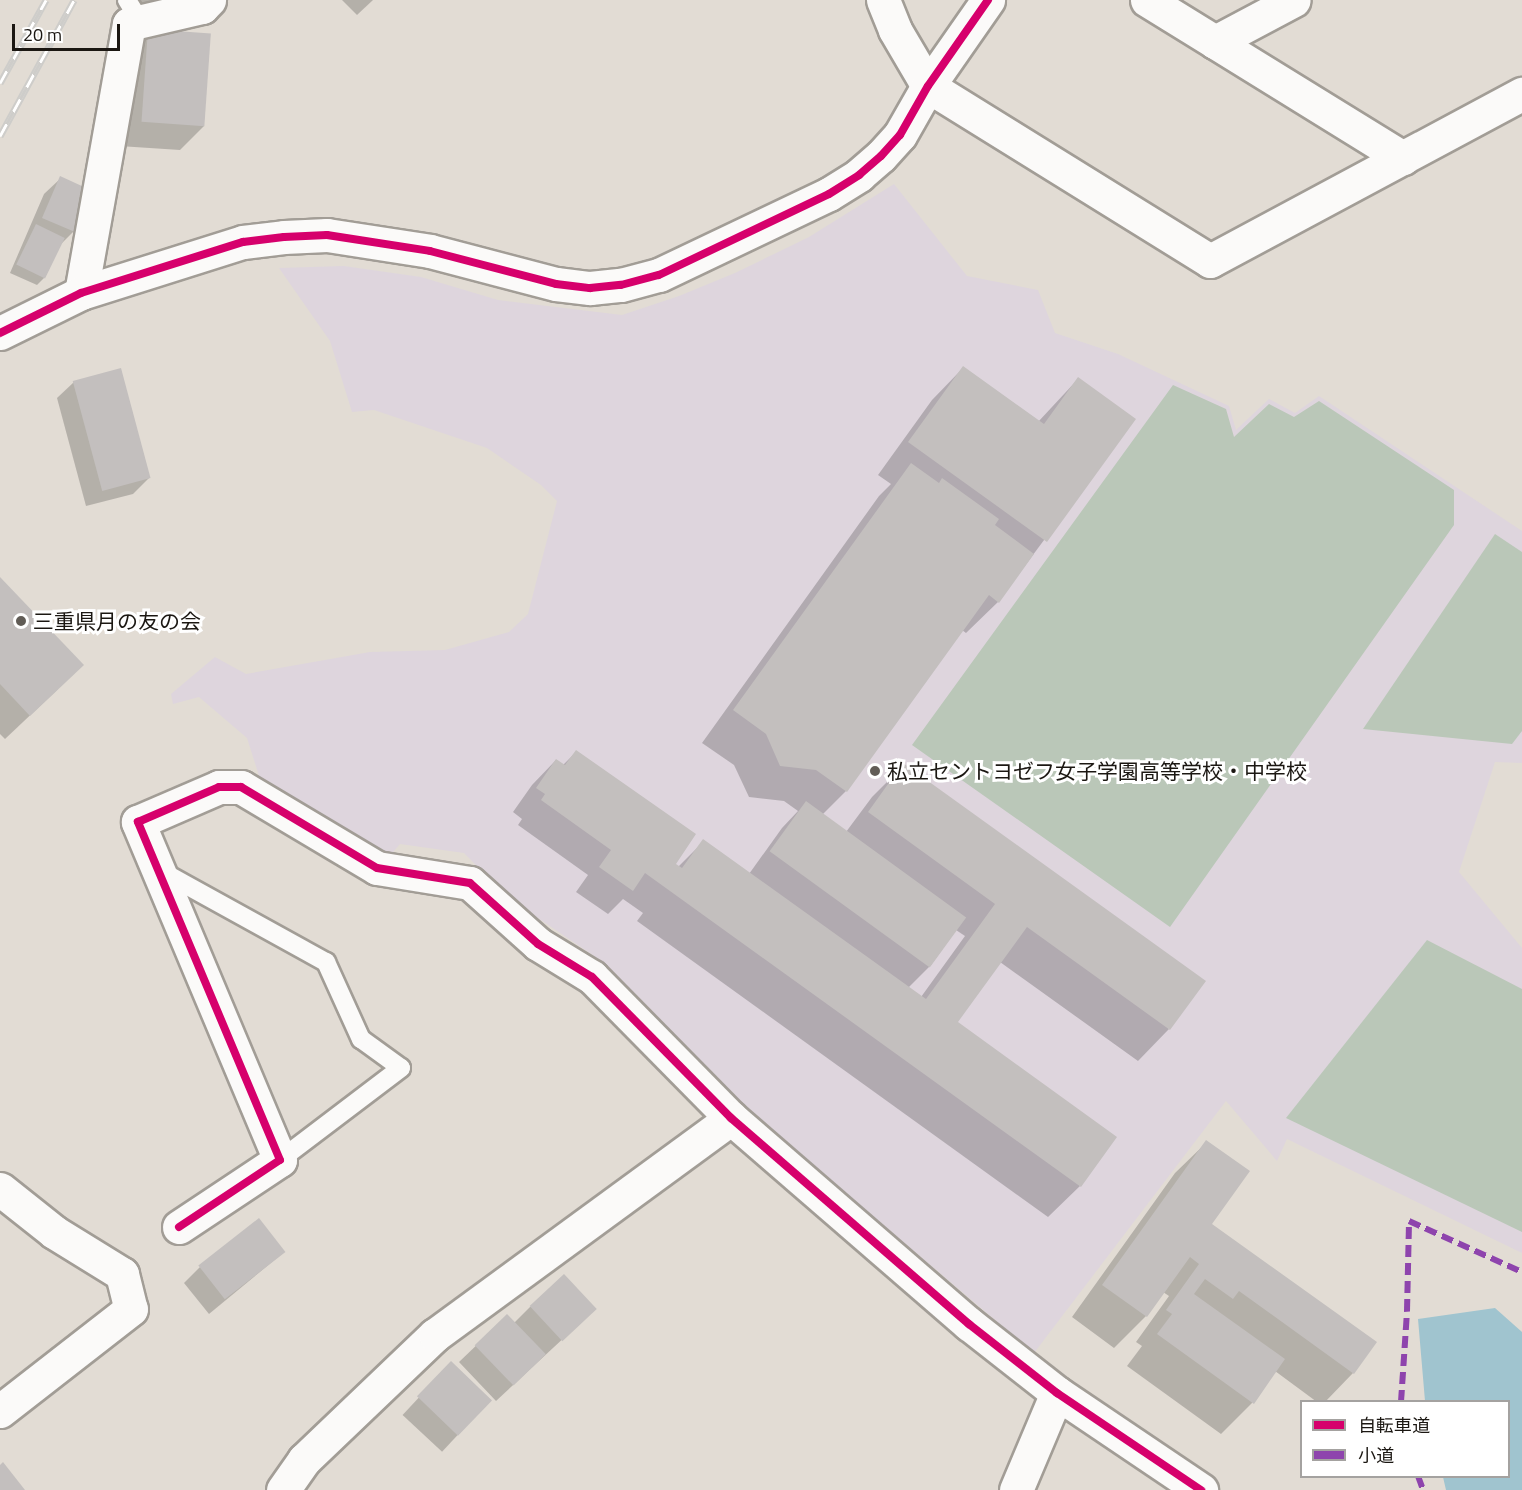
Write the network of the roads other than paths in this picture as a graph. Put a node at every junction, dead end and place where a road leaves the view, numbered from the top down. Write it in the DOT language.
graph roads {
  1 [pos="209,0"];
  2 [pos="883,0"];
  3 [pos="988,0"];
  4 [pos="1147,0"];
  5 [pos="1294,0"];
  6 [pos="133,10"];
  7 [pos="1215,42"];
  8 [pos="928,86"];
  9 [pos="1522,94"];
  10 [pos="1403,158"];
  11 [pos="81,293"];
  12 [pos="0,333"];
  13 [pos="157,868"];
  14 [pos="731,1118"];
  15 [pos="280,1160"];
  16 [pos="0,1189"];
  17 [pos="179,1227"];
  18 [pos="1057,1393"];
  19 [pos="0,1411"];
  20 [pos="283,1490"];
  21 [pos="1016,1490"];
  22 [pos="1201,1490"];
  1 -- 6 [label="street"];
  2 -- 8 [label="street"];
  3 -- 8 [label="street"];
  4 -- 7 [label="street"];
  5 -- 7 [label="street"];
  6 -- 11 [label="street"];
  7 -- 10 [label="street"];
  8 -- 10 [label="street"];
  8 -- 11 [label="street"];
  9 -- 10 [label="street"];
  11 -- 12 [label="street"];
  13 -- 14 [label="street"];
  13 -- 15 [label="street"];
  13 -- 15 [label="lane"];
  14 -- 18 [label="street"];
  14 -- 20 [label="street"];
  15 -- 17 [label="street"];
  16 -- 19 [label="street"];
  18 -- 21 [label="street"];
  18 -- 22 [label="street"];
}
